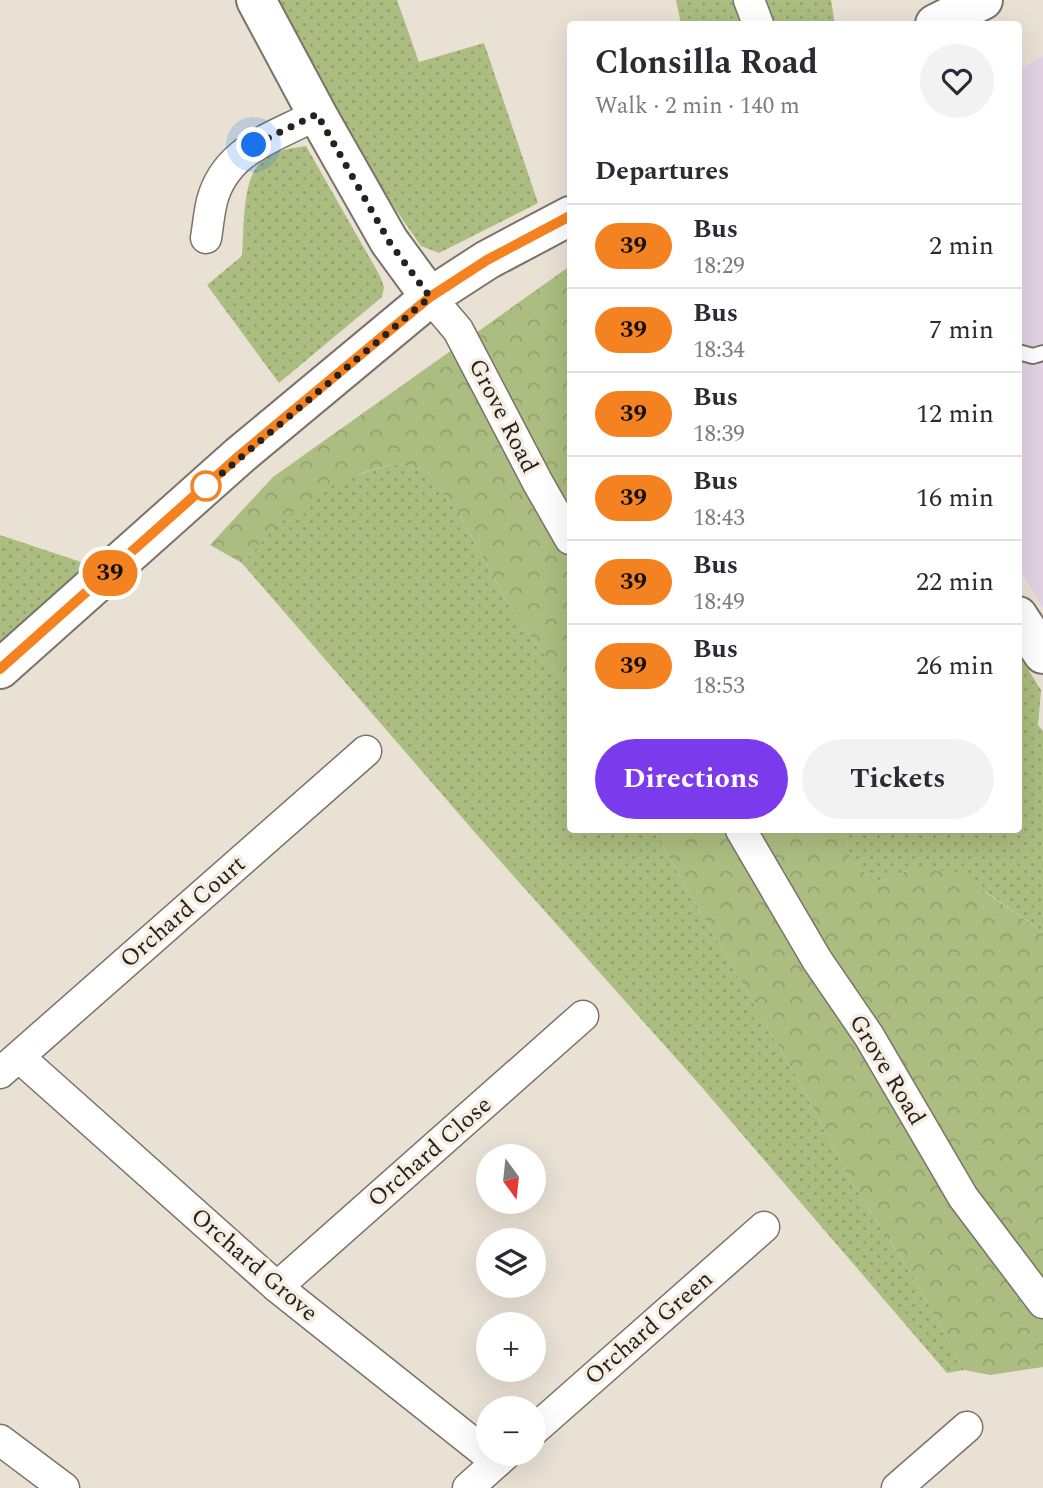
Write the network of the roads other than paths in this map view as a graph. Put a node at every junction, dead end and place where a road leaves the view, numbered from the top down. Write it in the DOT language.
graph roads {
  1 [pos="256,0"];
  2 [pos="749,0"];
  3 [pos="983,0"];
  4 [pos="757,21"];
  5 [pos="941,21"];
  6 [pos="317,114"];
  7 [pos="567,218"];
  8 [pos="206,238"];
  9 [pos="430,297"];
  10 [pos="567,534"];
  11 [pos="1022,622"];
  12 [pos="1043,654"];
  13 [pos="0,669"];
  14 [pos="366,751"];
  15 [pos="743,833"];
  16 [pos="583,1016"];
  17 [pos="9,1065"];
  18 [pos="764,1227"];
  19 [pos="277,1287"];
  20 [pos="1043,1303"];
  21 [pos="546,1419"];
  22 [pos="967,1427"];
  23 [pos="476,1439"];
  24 [pos="0,1440"];
  25 [pos="492,1466"];
  26 [pos="64,1488"];
  27 [pos="468,1488"];
  28 [pos="897,1488"];
  1 -- 6 [label="street"];
  2 -- 4 [label="street"];
  3 -- 5 [label="street"];
  6 -- 8 [label="street"];
  6 -- 9 [label="street"];
  7 -- 9 [label="street"];
  9 -- 10 [label="street, Grove Road"];
  9 -- 13 [label="street"];
  11 -- 12 [label="street"];
  14 -- 17 [label="street, Orchard Court"];
  15 -- 20 [label="street, Grove Road"];
  16 -- 19 [label="street, Orchard Close"];
  17 -- 19 [label="street, Orchard Grove"];
  18 -- 21 [label="street, Orchard Green"];
  19 -- 23 [label="street, Orchard Grove"];
  22 -- 28 [label="street"];
  24 -- 26 [label="street"];
  25 -- 27 [label="street"];
}
